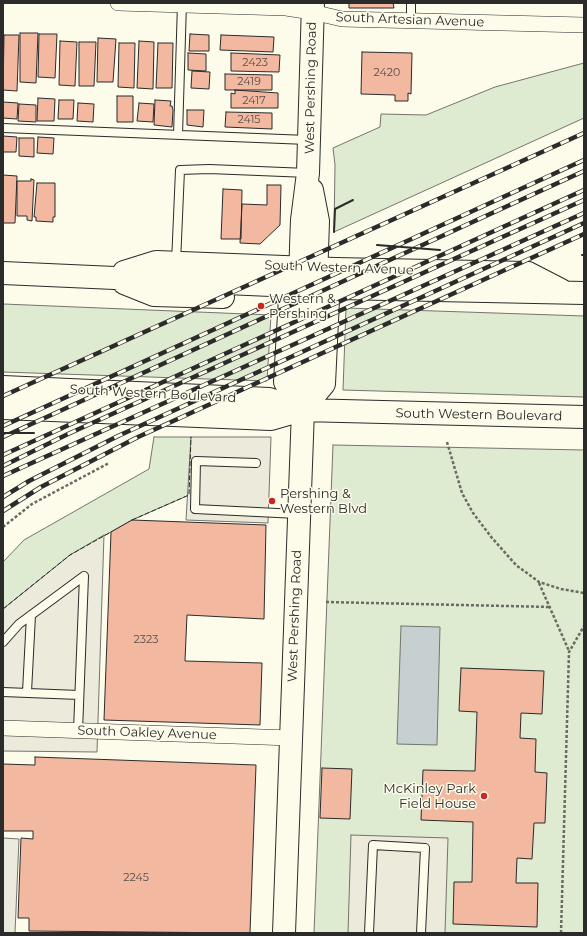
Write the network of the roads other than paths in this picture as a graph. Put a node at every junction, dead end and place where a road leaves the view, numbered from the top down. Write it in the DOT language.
graph roads {
  1 [pos="118,3"];
  2 [pos="411,3"];
  3 [pos="182,4"];
  4 [pos="313,7"];
  5 [pos="410,21"];
  6 [pos="584,25"];
  7 [pos="3,128"];
  8 [pos="178,135"];
  9 [pos="309,140"];
  10 [pos="308,173"];
  11 [pos="176,271"];
  12 [pos="3,273"];
  13 [pos="110,277"];
  14 [pos="308,286"];
  15 [pos="575,293"];
  16 [pos="3,387"];
  17 [pos="3,408"];
  18 [pos="302,410"];
  19 [pos="584,417"];
  20 [pos="256,463"];
  21 [pos="298,514"];
  22 [pos="31,615"];
  23 [pos="3,642"];
  24 [pos="3,692"];
  25 [pos="28,692"];
  26 [pos="79,695"];
  27 [pos="3,728"];
  28 [pos="78,731"];
  29 [pos="291,738"];
  30 [pos="284,933"];
  31 [pos="369,933"];
  32 [pos="420,933"];
  1 -- 3 [label="street, South Artesian Avenue"];
  2 -- 5 [label="lane"];
  3 -- 4 [label="street, South Artesian Avenue"];
  3 -- 8 [label="lane"];
  4 -- 5 [label="street, South Artesian Avenue"];
  4 -- 9 [label="main road, West Pershing Road"];
  5 -- 6 [label="street, South Artesian Avenue"];
  7 -- 8 [label="lane"];
  8 -- 9 [label="lane"];
  9 -- 10 [label="main road, West Pershing Road"];
  10 -- 11 [label="lane"];
  10 -- 14 [label="main road, West Pershing Road"];
  11 -- 13 [label="main road, South Western Avenue"];
  11 -- 14 [label="main road, South Western Avenue"];
  12 -- 13 [label="main road, South Western Avenue"];
  13 -- 14 [label="main road, South Western Avenue"];
  14 -- 15 [label="main road, South Western Avenue"];
  14 -- 15 [label="main road, South Western Avenue"];
  14 -- 18 [label="main road"];
  14 -- 18 [label="main road"];
  16 -- 18 [label="main road, South Western Boulevard"];
  17 -- 18 [label="main road, South Western Boulevard"];
  18 -- 19 [label="main road, South Western Boulevard"];
  18 -- 21 [label="main road, West Pershing Road"];
  20 -- 21 [label="lane"];
  21 -- 29 [label="main road, West Pershing Road"];
  22 -- 23 [label="lane"];
  22 -- 25 [label="lane"];
  22 -- 26 [label="lane"];
  24 -- 25 [label="lane"];
  25 -- 26 [label="lane"];
  26 -- 28 [label="lane"];
  27 -- 28 [label="street, South Oakley Avenue"];
  28 -- 29 [label="street, South Oakley Avenue"];
  29 -- 30 [label="main road, West Pershing Road"];
  31 -- 32 [label="lane"];
}
